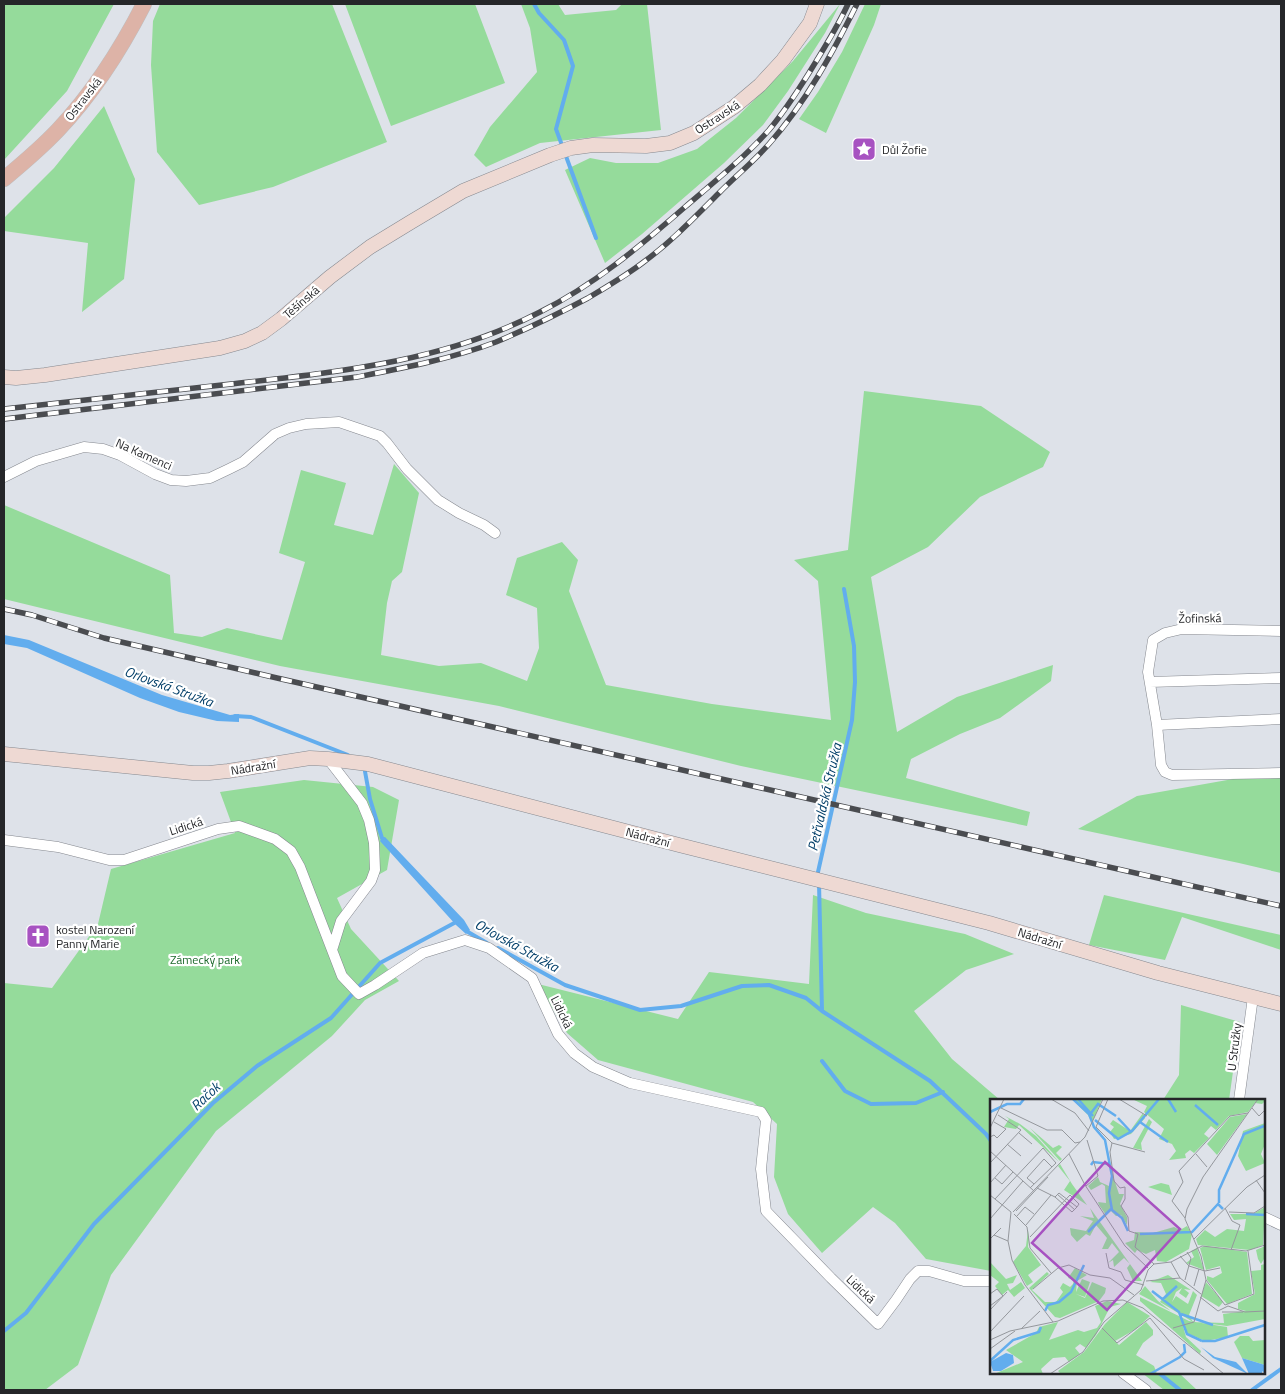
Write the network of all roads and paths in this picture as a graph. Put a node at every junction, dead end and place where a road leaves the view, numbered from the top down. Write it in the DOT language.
graph roads {
  1 [pos="144,4"];
  2 [pos="817,4"];
  3 [pos="571,148"];
  4 [pos="4,179"];
  5 [pos="4,377"];
  6 [pos="4,477"];
  7 [pos="495,533"];
  8 [pos="1281,631"];
  9 [pos="1149,677"];
  10 [pos="1281,678"];
  11 [pos="1281,719"];
  12 [pos="1157,725"];
  13 [pos="4,754"];
  14 [pos="328,758"];
  15 [pos="1281,773"];
  16 [pos="4,840"];
  17 [pos="332,950"];
  18 [pos="1253,997"];
  19 [pos="1281,1004"];
  20 [pos="1239,1099"];
  21 [pos="1265,1217"];
  22 [pos="1281,1225"];
  23 [pos="990,1281"];
  24 [pos="1124,1374"];
  25 [pos="1146,1390"];
  1 -- 4 [label="main road, Ostravská"];
  2 -- 3 [label="street, Ostravská"];
  3 -- 5 [label="street, Těšínská"];
  6 -- 7 [label="street, Na Kamenci"];
  8 -- 9 [label="street, Žofinská"];
  9 -- 10 [label="street"];
  9 -- 12 [label="street"];
  11 -- 12 [label="street"];
  12 -- 15 [label="street"];
  13 -- 14 [label="street, Nádražní"];
  14 -- 17 [label="street"];
  14 -- 18 [label="street, Nádražní"];
  16 -- 17 [label="street, Lidická"];
  17 -- 23 [label="street, Lidická"];
  18 -- 19 [label="street, Nádražní"];
  18 -- 20 [label="street, U Stružky"];
  21 -- 22 [label="street"];
  24 -- 25 [label="street"];
}
